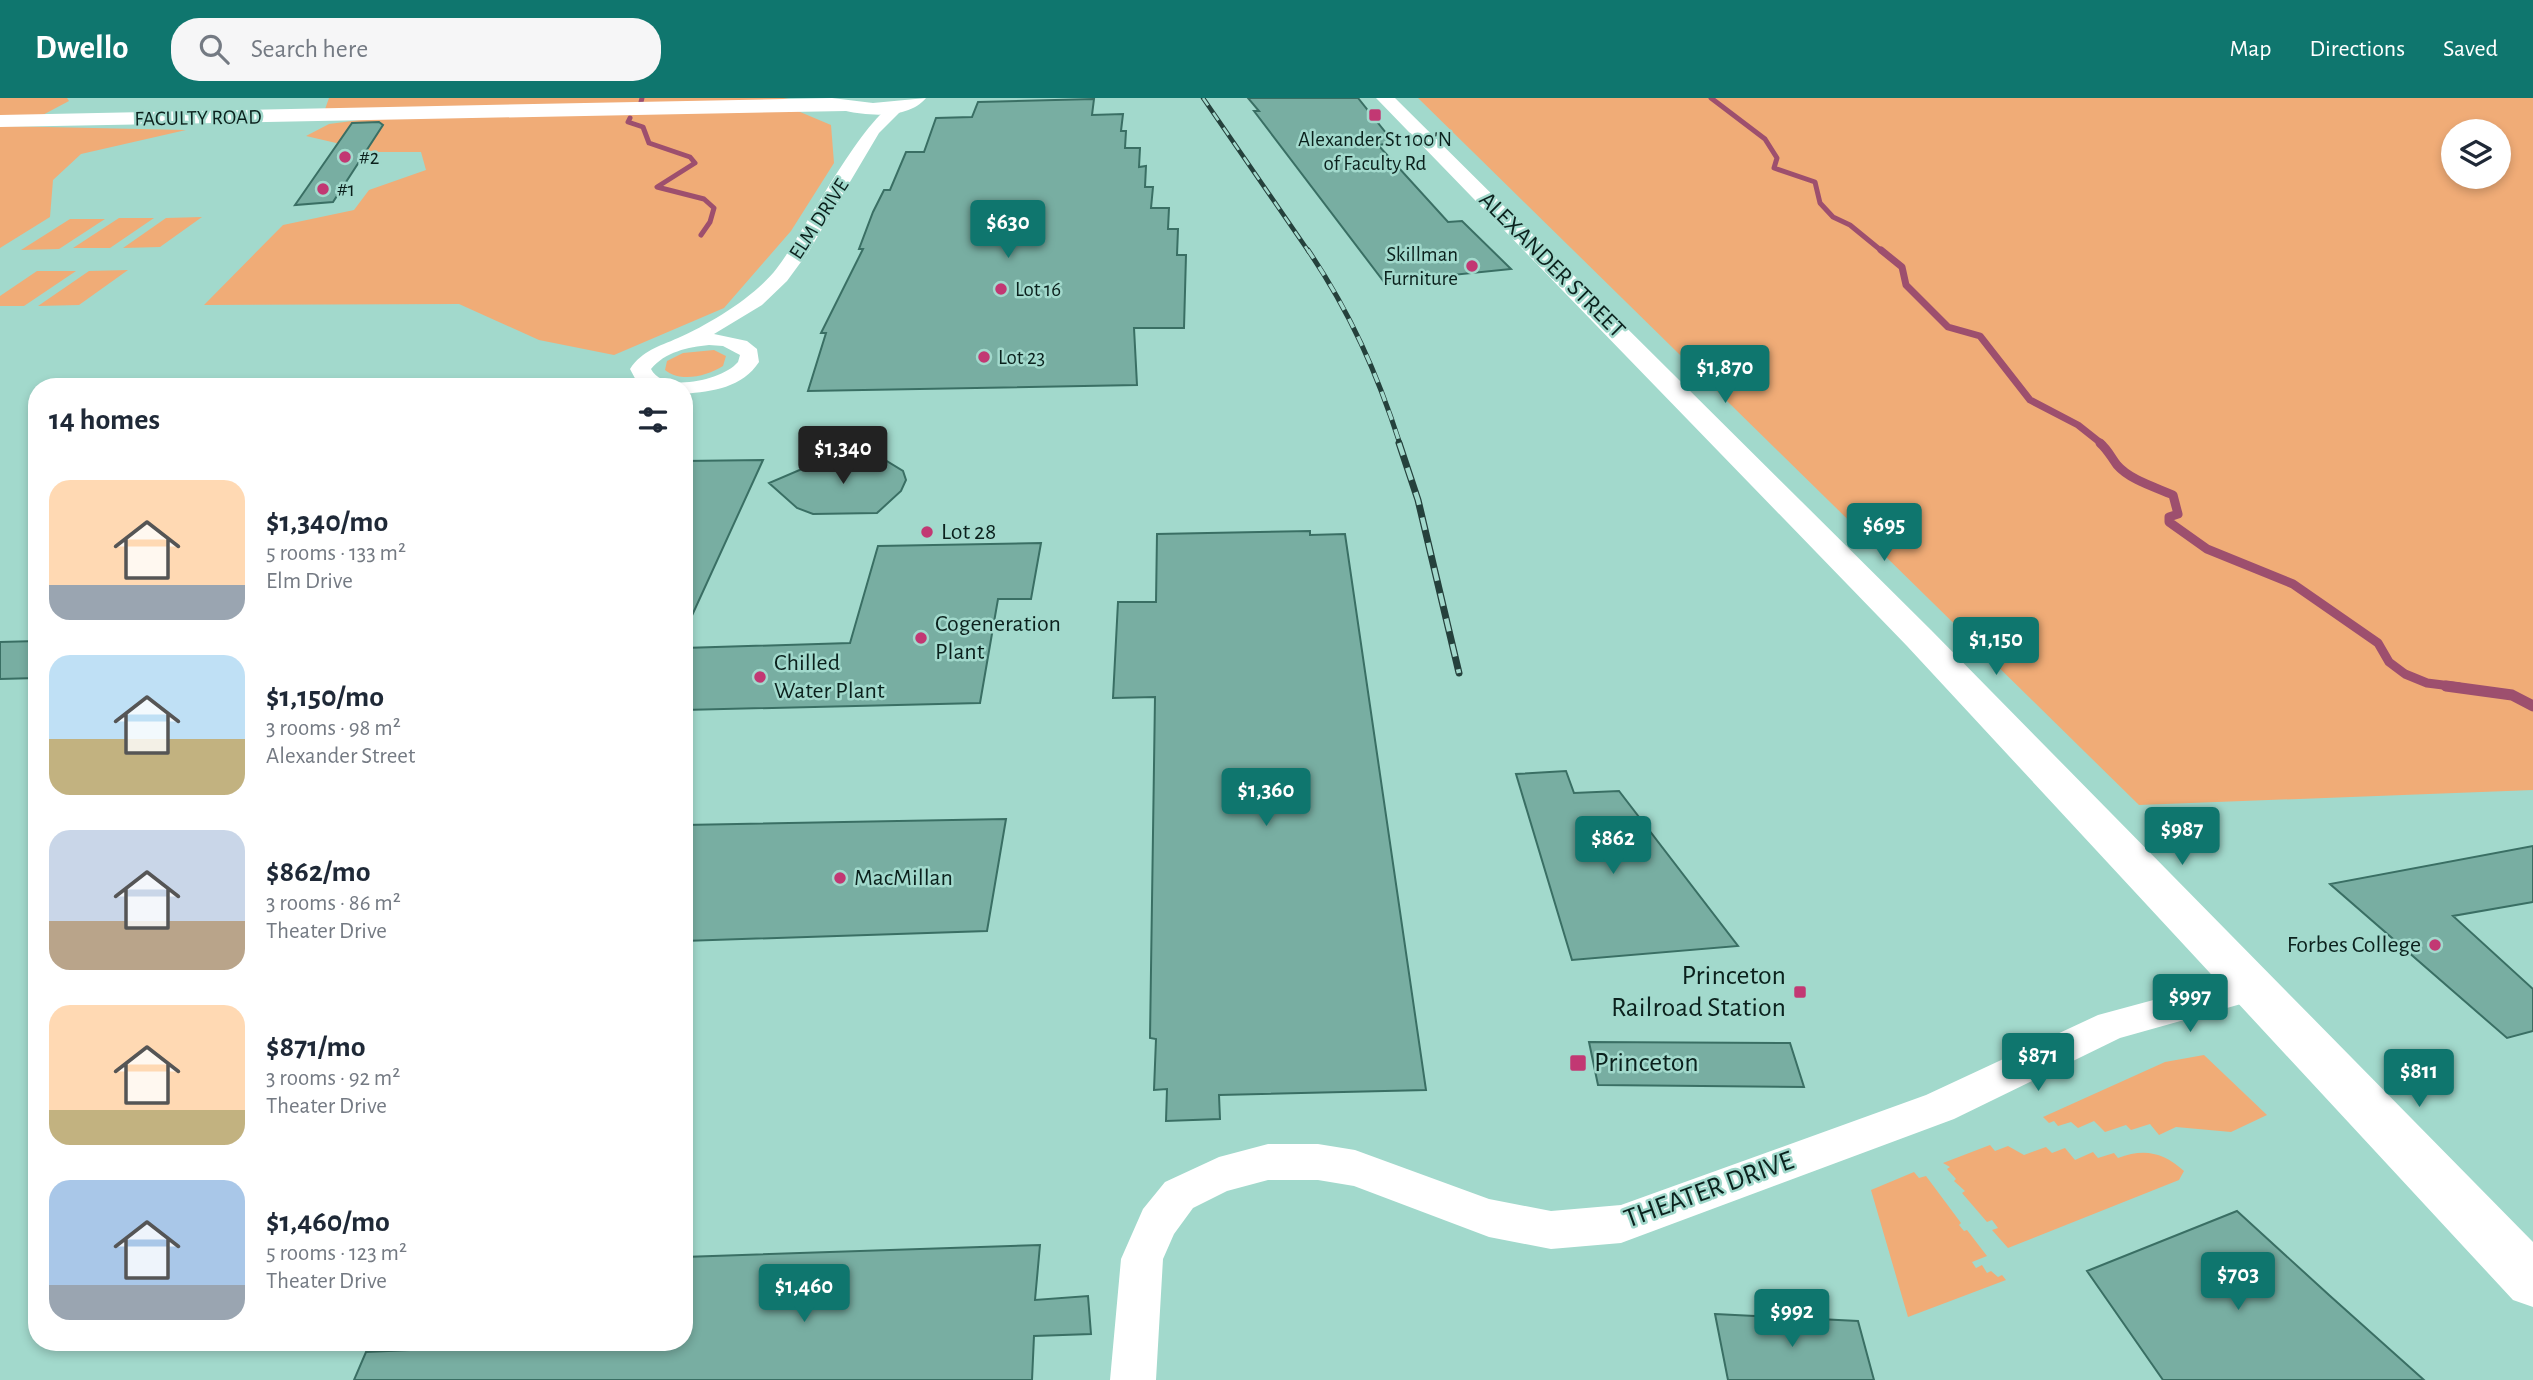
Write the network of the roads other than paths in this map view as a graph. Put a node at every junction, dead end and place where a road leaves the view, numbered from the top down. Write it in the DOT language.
graph roads {
  1 [pos="819,98"];
  2 [pos="917,98"];
  3 [pos="1385,98"];
  4 [pos="844,101"];
  5 [pos="775,105"];
  6 [pos="898,106"];
  7 [pos="866,109"];
  8 [pos="0,121"];
  9 [pos="873,130"];
  10 [pos="755,301"];
  11 [pos="685,342"];
  12 [pos="746,348"];
  13 [pos="644,378"];
  14 [pos="693,386"];
  15 [pos="2253,987"];
  16 [pos="2533,1281"];
  17 [pos="1133,1380"];
  1 -- 5 [label="main road, FACULTY ROAD"];
  2 -- 6 [label="main road, FACULTY ROAD"];
  3 -- 15 [label="main road, ALEXANDER STREET"];
  4 -- 5 [label="main road, FACULTY ROAD"];
  4 -- 7 [label="main road, FACULTY ROAD"];
  5 -- 8 [label="main road, FACULTY ROAD"];
  6 -- 7 [label="main road, FACULTY ROAD"];
  6 -- 9 [label="street, ELM DRIVE"];
  7 -- 9 [label="street"];
  9 -- 10 [label="street, ELM DRIVE"];
  10 -- 11 [label="street, ELM DRIVE"];
  10 -- 12 [label="street, ELM DRIVE"];
  11 -- 12 [label="street"];
  11 -- 13 [label="street"];
  12 -- 14 [label="street, ELM DRIVE"];
  15 -- 16 [label="main road, ALEXANDER STREET"];
  15 -- 17 [label="street, THEATER DRIVE"];
}
